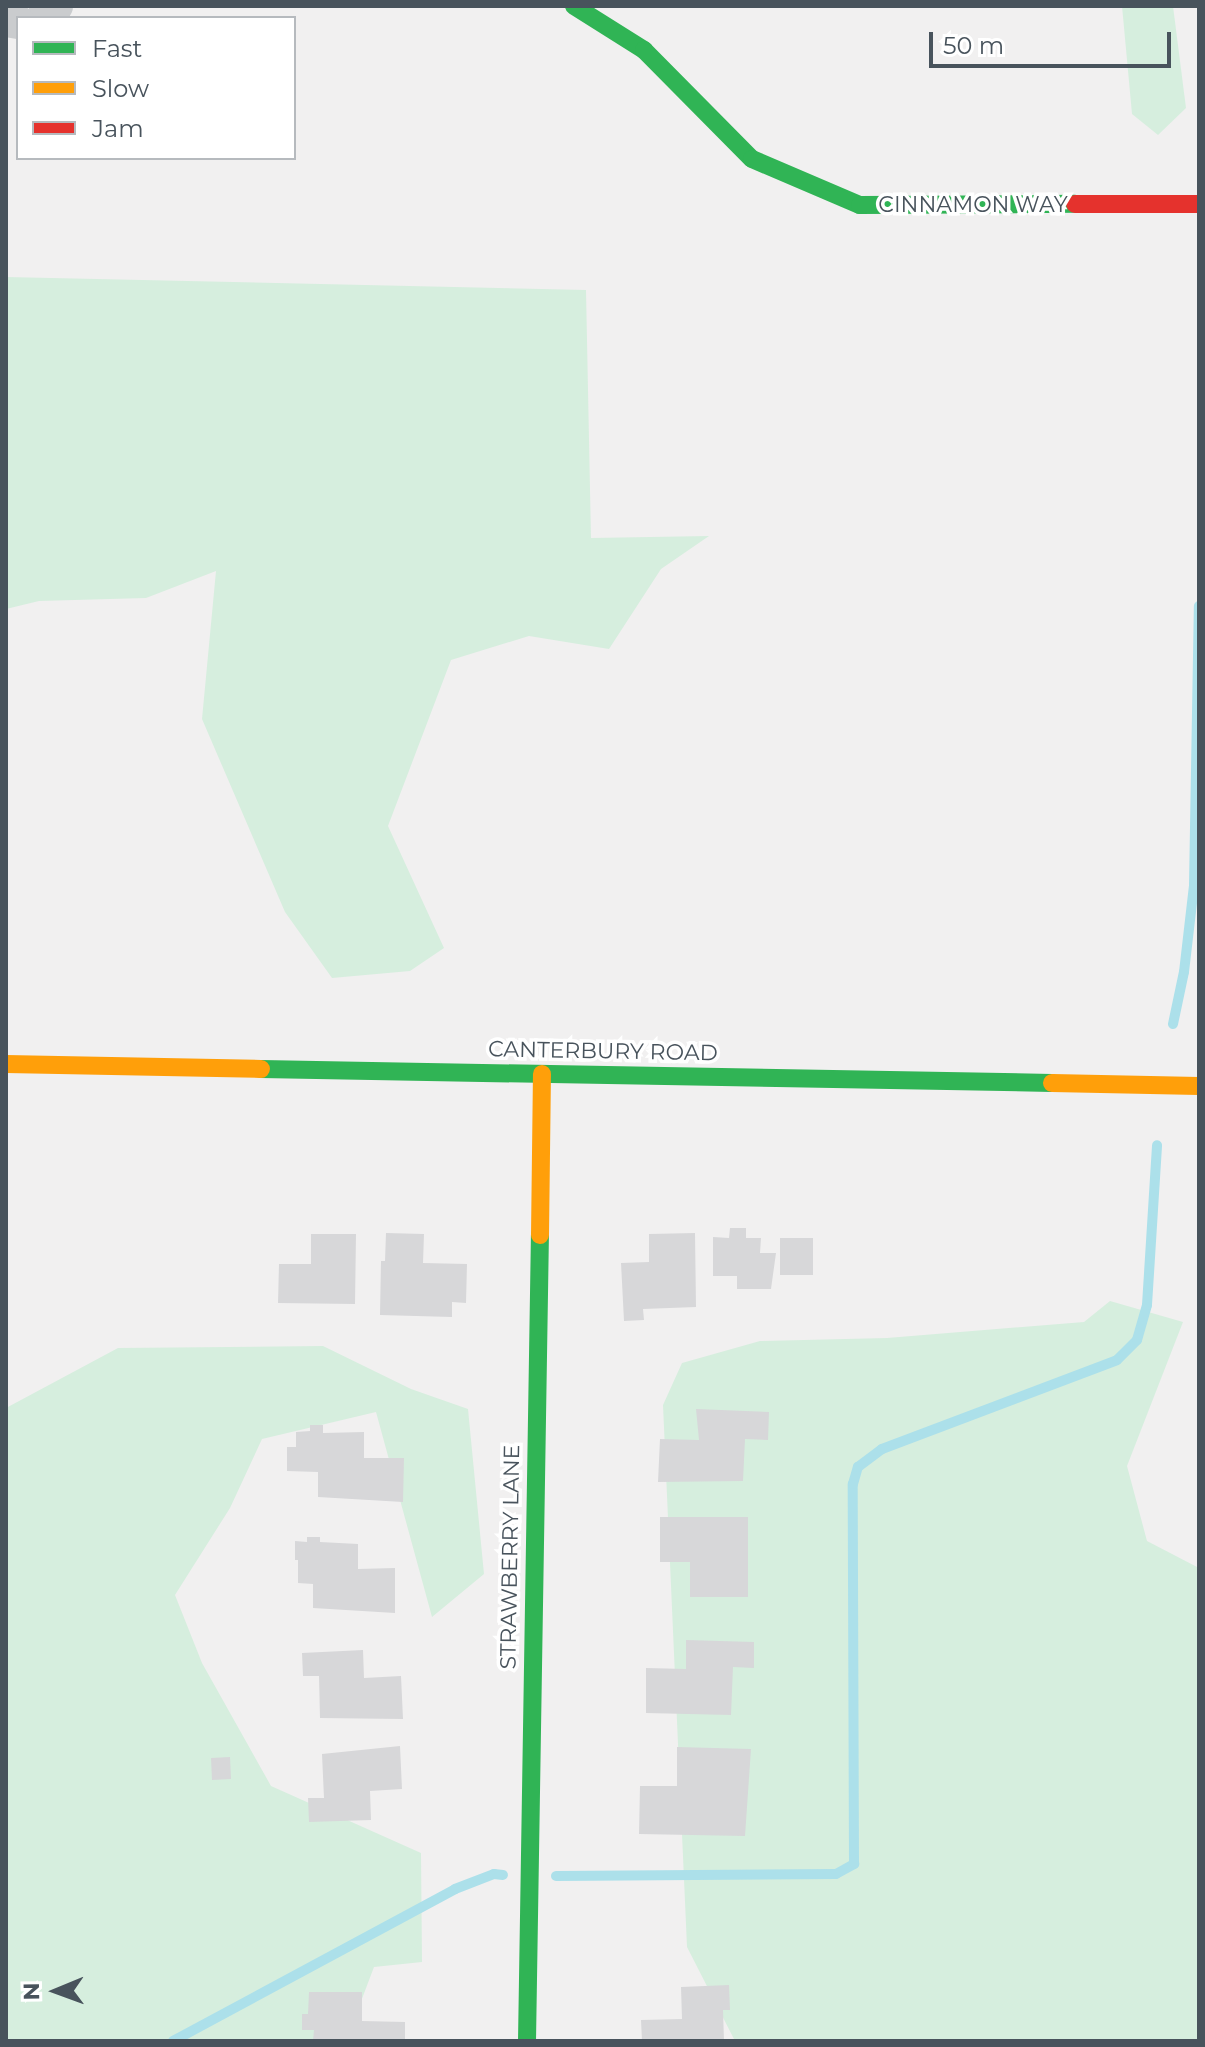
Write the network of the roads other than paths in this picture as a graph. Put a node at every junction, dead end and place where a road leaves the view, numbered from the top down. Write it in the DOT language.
graph roads {
  1 [pos="574,6"];
  2 [pos="1199,204"];
  3 [pos="6,1064"];
  4 [pos="542,1074"];
  5 [pos="1199,1086"];
  6 [pos="527,2041"];
  1 -- 2 [label="street, CINNAMON WAY"];
  3 -- 4 [label="street, CANTERBURY ROAD"];
  4 -- 5 [label="street, CANTERBURY ROAD"];
  4 -- 6 [label="street, STRAWBERRY LANE"];
}
